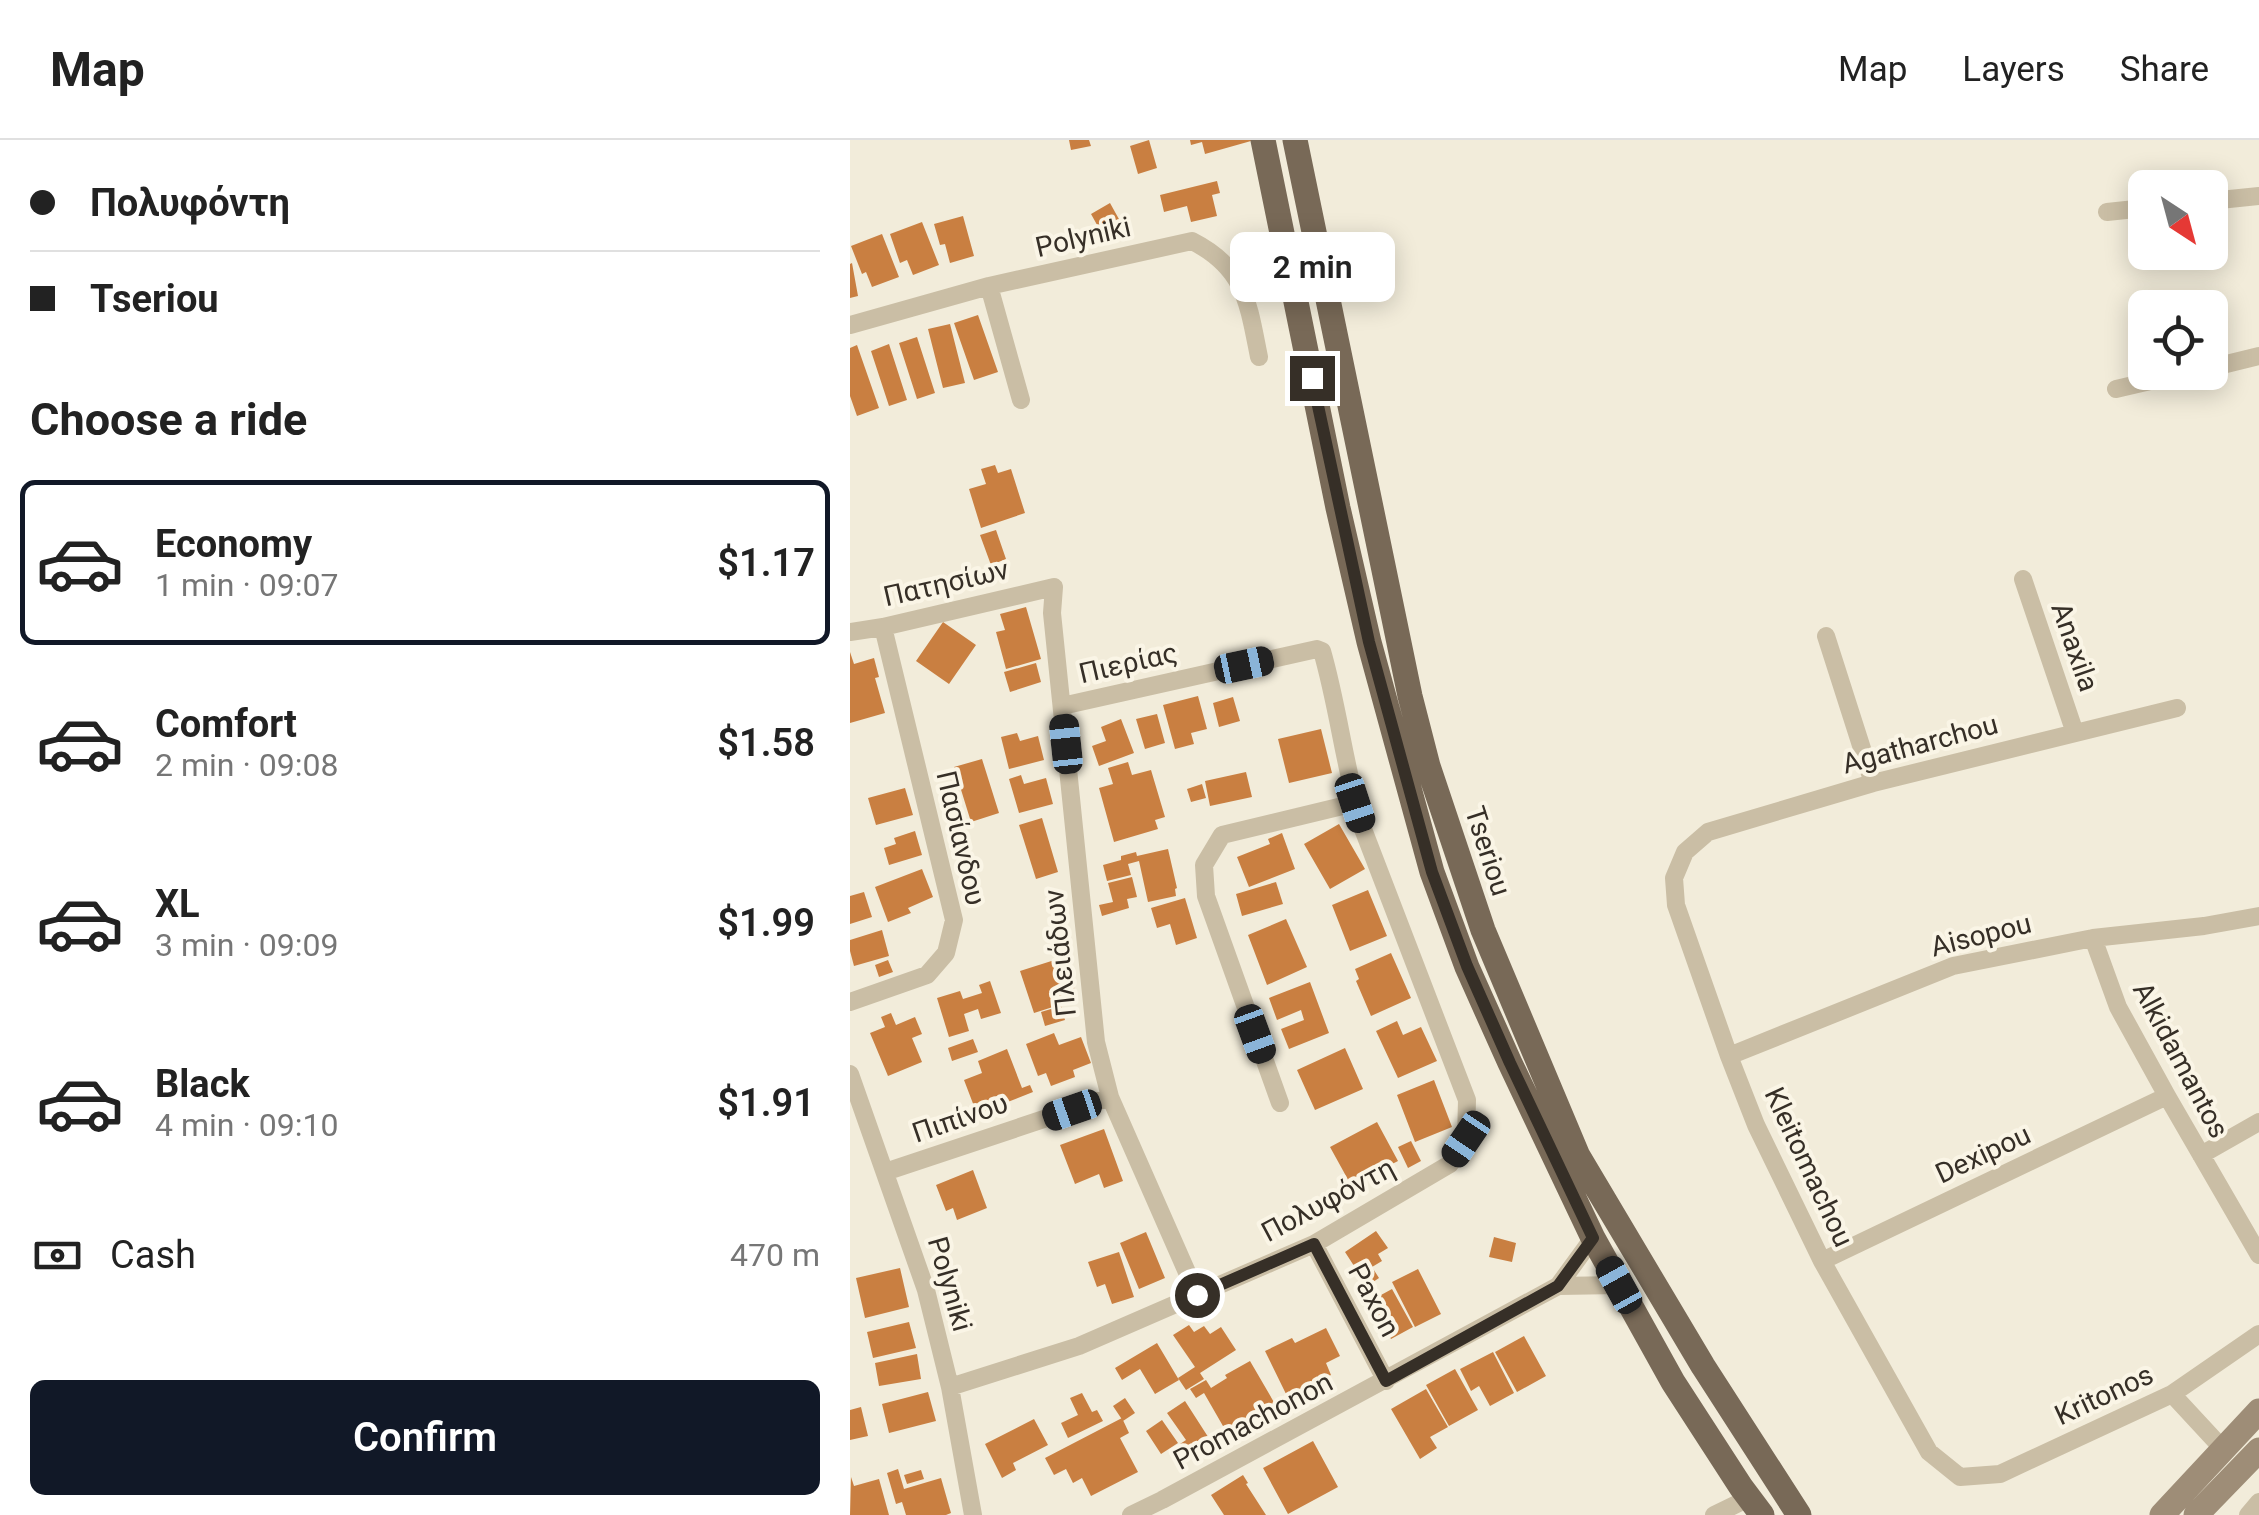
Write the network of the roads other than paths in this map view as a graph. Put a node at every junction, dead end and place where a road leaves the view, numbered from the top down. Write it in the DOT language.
graph roads {
  1 [pos="1264,140"];
  2 [pos="1294,140"];
  3 [pos="2259,196"];
  4 [pos="2228,199"];
  5 [pos="2128,210"];
  6 [pos="2107,212"];
  7 [pos="989,286"];
  8 [pos="850,325"];
  9 [pos="2259,356"];
  10 [pos="1259,357"];
  11 [pos="2228,364"];
  12 [pos="2128,387"];
  13 [pos="2116,390"];
  14 [pos="1021,400"];
  15 [pos="2024,579"];
  16 [pos="1054,587"];
  17 [pos="884,627"];
  18 [pos="850,632"];
  19 [pos="1826,636"];
  20 [pos="1322,651"];
  21 [pos="1062,706"];
  22 [pos="2177,708"];
  23 [pos="2075,732"];
  24 [pos="1873,783"];
  25 [pos="1355,803"];
  26 [pos="1686,852"];
  27 [pos="2259,916"];
  28 [pos="2092,938"];
  29 [pos="850,1002"];
  30 [pos="1729,1056"];
  31 [pos="850,1074"];
  32 [pos="2167,1096"];
  33 [pos="1110,1097"];
  34 [pos="1280,1102"];
  35 [pos="2259,1122"];
  36 [pos="2201,1155"];
  37 [pos="885,1172"];
  38 [pos="1593,1238"];
  39 [pos="1314,1244"];
  40 [pos="2259,1255"];
  41 [pos="1822,1260"];
  42 [pos="1619,1285"];
  43 [pos="1558,1286"];
  44 [pos="1197,1295"];
  45 [pos="2259,1334"];
  46 [pos="1386,1381"];
  47 [pos="950,1386"];
  48 [pos="2172,1394"];
  49 [pos="2259,1411"];
  50 [pos="2222,1448"];
  51 [pos="2259,1450"];
  52 [pos="1960,1477"];
  53 [pos="2259,1502"];
  54 [pos="1756,1507"];
  55 [pos="1166,1508"];
  56 [pos="973,1515"];
  57 [pos="1131,1515"];
  58 [pos="1714,1515"];
  59 [pos="1799,1515"];
  60 [pos="2162,1515"];
  61 [pos="2196,1515"];
  62 [pos="2248,1515"];
  1 -- 38 [label="main road"];
  2 -- 59 [label="main road, Tseriou"];
  3 -- 4 [label="street"];
  5 -- 6 [label="street"];
  7 -- 8 [label="street, Polyniki"];
  7 -- 10 [label="street, Polyniki"];
  7 -- 14 [label="street"];
  9 -- 11 [label="street"];
  12 -- 13 [label="street"];
  15 -- 23 [label="street, Anaxila"];
  16 -- 17 [label="street, Πατησίων"];
  16 -- 21 [label="street, Πλειάδων"];
  17 -- 18 [label="street, Πατησίων"];
  17 -- 29 [label="street, Πασίανδου"];
  19 -- 24 [label="street"];
  20 -- 21 [label="street, Πιερίας"];
  20 -- 25 [label="street, Πολυφόντη"];
  21 -- 33 [label="street, Πλειάδων"];
  22 -- 23 [label="street, Agatharchou"];
  23 -- 24 [label="street, Agatharchou"];
  24 -- 26 [label="street, Agatharchou"];
  25 -- 34 [label="street"];
  25 -- 39 [label="street, Πολυφόντη"];
  26 -- 30 [label="street, Kleitomachou"];
  27 -- 28 [label="street, Aisopou"];
  28 -- 30 [label="street, Aisopou"];
  28 -- 32 [label="street, Alkidamantos"];
  30 -- 41 [label="street, Kleitomachou"];
  31 -- 37 [label="street, Polyniki"];
  32 -- 36 [label="street, Alkidamantos"];
  32 -- 41 [label="street, Dexipou"];
  33 -- 37 [label="street, Πιπίνου"];
  33 -- 44 [label="street, Πλειάδων"];
  35 -- 36 [label="street"];
  36 -- 40 [label="street, Alkidamantos"];
  37 -- 47 [label="street, Polyniki"];
  38 -- 42 [label="main road"];
  38 -- 43 [label="street, Promachonon"];
  39 -- 44 [label="street, Πολυφόντη"];
  39 -- 46 [label="street, Paxon"];
  41 -- 52 [label="street, Kleitomachou"];
  42 -- 43 [label="street, Promachonon"];
  42 -- 54 [label="main road"];
  43 -- 46 [label="street, Promachonon"];
  44 -- 47 [label="street, Πολυφόντη"];
  45 -- 48 [label="street, Kritonos"];
  46 -- 55 [label="street, Promachonon"];
  47 -- 56 [label="street, Polyniki"];
  48 -- 50 [label="street"];
  48 -- 52 [label="street, Kritonos"];
  49 -- 50 [label="main road"];
  50 -- 60 [label="main road"];
  51 -- 61 [label="main road"];
  53 -- 62 [label="street"];
  54 -- 58 [label="street"];
  55 -- 57 [label="street, Promachonon"];
}
